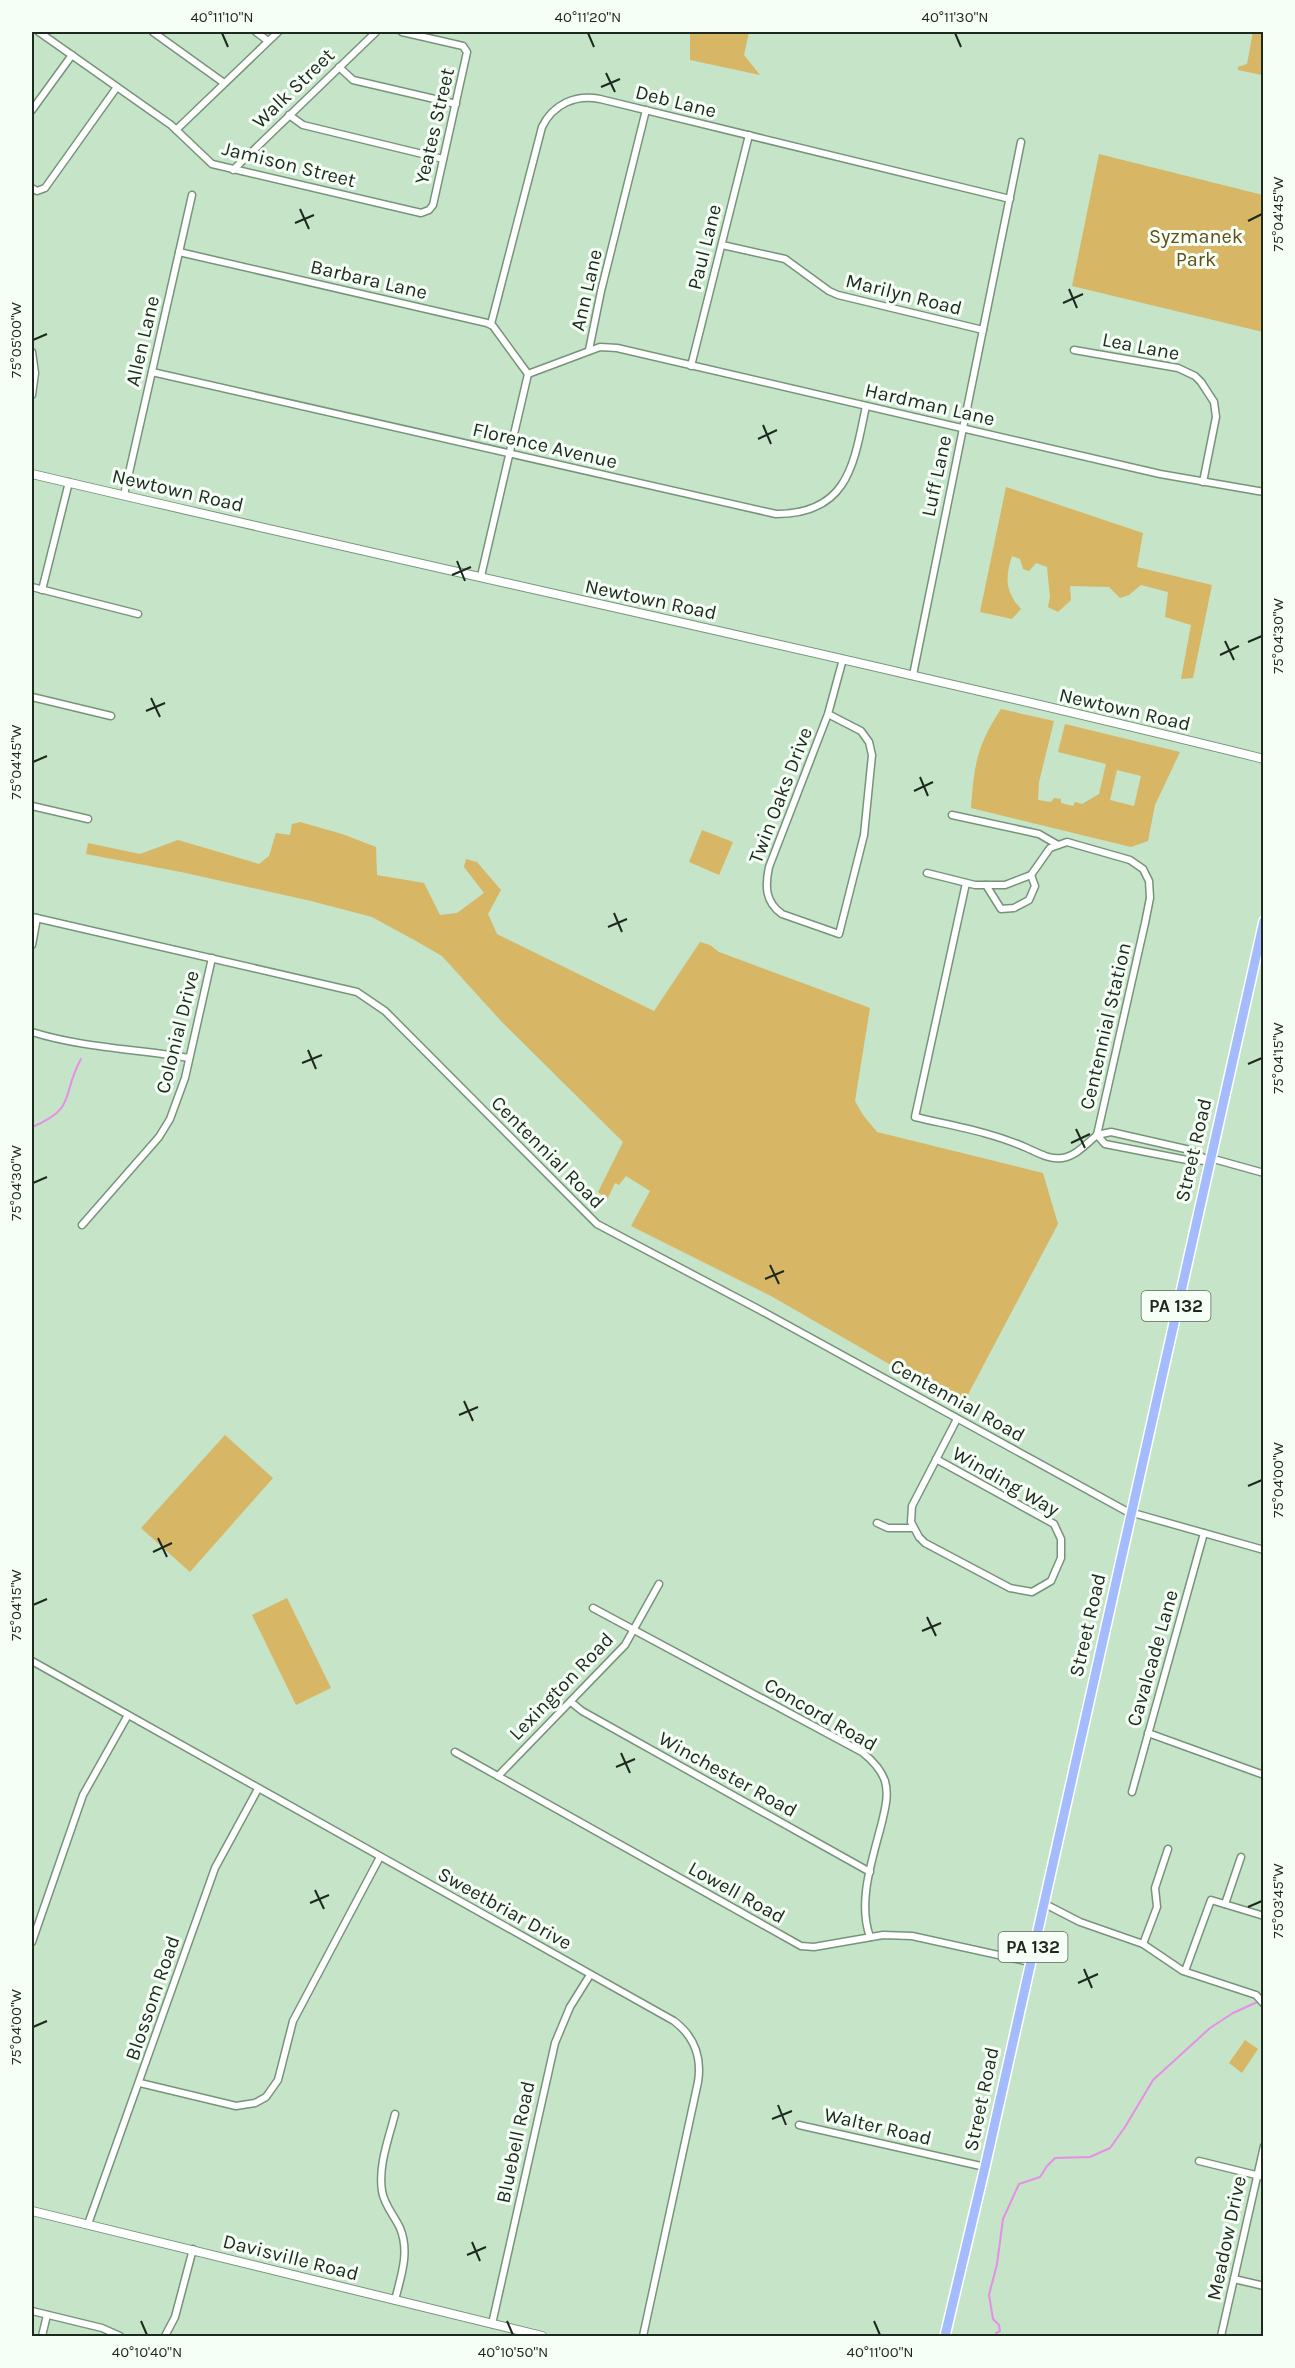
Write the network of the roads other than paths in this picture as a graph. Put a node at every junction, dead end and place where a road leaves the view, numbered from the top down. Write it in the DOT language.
graph roads {
  1 [pos="39,32"];
  2 [pos="153,32"];
  3 [pos="256,32"];
  4 [pos="278,32"];
  5 [pos="376,32"];
  6 [pos="402,32"];
  7 [pos="268,41"];
  8 [pos="72,55"];
  9 [pos="339,67"];
  10 [pos="224,83"];
  11 [pos="117,87"];
  12 [pos="456,104"];
  13 [pos="32,110"];
  14 [pos="646,110"];
  15 [pos="289,114"];
  16 [pos="176,130"];
  17 [pos="749,135"];
  18 [pos="1021,142"];
  19 [pos="443,159"];
  20 [pos="232,170"];
  21 [pos="32,188"];
  22 [pos="192,195"];
  23 [pos="1010,199"];
  24 [pos="429,210"];
  25 [pos="722,244"];
  26 [pos="180,252"];
  27 [pos="491,324"];
  28 [pos="983,330"];
  29 [pos="590,350"];
  30 [pos="1074,350"];
  31 [pos="32,352"];
  32 [pos="691,366"];
  33 [pos="152,372"];
  34 [pos="528,374"];
  35 [pos="32,395"];
  36 [pos="866,406"];
  37 [pos="963,429"];
  38 [pos="508,455"];
  39 [pos="32,474"];
  40 [pos="69,482"];
  41 [pos="1203,482"];
  42 [pos="1263,492"];
  43 [pos="124,495"];
  44 [pos="481,576"];
  45 [pos="32,587"];
  46 [pos="42,590"];
  47 [pos="138,614"];
  48 [pos="843,659"];
  49 [pos="913,675"];
  50 [pos="32,697"];
  51 [pos="828,714"];
  52 [pos="111,716"];
  53 [pos="1263,759"];
  54 [pos="32,806"];
  55 [pos="952,815"];
  56 [pos="88,819"];
  57 [pos="1059,845"];
  58 [pos="927,873"];
  59 [pos="1030,875"];
  60 [pos="966,883"];
  61 [pos="986,885"];
  62 [pos="34,918"];
  63 [pos="1263,921"];
  64 [pos="32,945"];
  65 [pos="212,958"];
  66 [pos="32,1032"];
  67 [pos="189,1058"];
  68 [pos="1097,1135"];
  69 [pos="1209,1159"];
  70 [pos="1263,1173"];
  71 [pos="82,1225"];
  72 [pos="957,1419"];
  73 [pos="936,1459"];
  74 [pos="1131,1512"];
  75 [pos="877,1523"];
  76 [pos="913,1528"];
  77 [pos="1204,1533"];
  78 [pos="1263,1550"];
  79 [pos="659,1584"];
  80 [pos="593,1608"];
  81 [pos="634,1630"];
  82 [pos="32,1661"];
  83 [pos="571,1702"];
  84 [pos="128,1715"];
  85 [pos="1148,1733"];
  86 [pos="455,1752"];
  87 [pos="1263,1775"];
  88 [pos="498,1776"];
  89 [pos="258,1789"];
  90 [pos="1132,1792"];
  91 [pos="1168,1850"];
  92 [pos="380,1857"];
  93 [pos="1241,1857"];
  94 [pos="870,1872"];
  95 [pos="1043,1902"];
  96 [pos="1225,1904"];
  97 [pos="1263,1916"];
  98 [pos="870,1937"];
  99 [pos="32,1942"];
  100 [pos="1143,1944"];
  101 [pos="1030,1962"];
  102 [pos="1185,1971"];
  103 [pos="590,1975"];
  104 [pos="1263,2004"];
  105 [pos="140,2083"];
  106 [pos="395,2114"];
  107 [pos="799,2125"];
  108 [pos="1263,2146"];
  109 [pos="1199,2161"];
  110 [pos="985,2167"];
  111 [pos="1260,2177"];
  112 [pos="32,2211"];
  113 [pos="88,2224"];
  114 [pos="192,2249"];
  115 [pos="1234,2279"];
  116 [pos="1263,2286"];
  117 [pos="395,2300"];
  118 [pos="32,2311"];
  119 [pos="47,2315"];
  120 [pos="492,2324"];
  121 [pos="537,2336"];
  122 [pos="42,2337"];
  123 [pos="120,2337"];
  124 [pos="165,2337"];
  125 [pos="643,2337"];
  126 [pos="945,2337"];
  127 [pos="1221,2337"];
  1 -- 8 [label="street, Jamison Street"];
  2 -- 10 [label="street"];
  3 -- 7 [label="street"];
  4 -- 7 [label="street"];
  5 -- 9 [label="street, Walk Street"];
  6 -- 12 [label="street, Yeates Street"];
  7 -- 10 [label="street"];
  8 -- 11 [label="street, Jamison Street"];
  8 -- 13 [label="street"];
  9 -- 12 [label="street"];
  9 -- 15 [label="street, Walk Street"];
  10 -- 16 [label="street"];
  11 -- 16 [label="street, Jamison Street"];
  11 -- 21 [label="street"];
  12 -- 19 [label="street, Yeates Street"];
  14 -- 17 [label="street, Deb Lane"];
  14 -- 27 [label="street, Deb Lane"];
  14 -- 29 [label="street, Ann Lane"];
  15 -- 19 [label="street"];
  15 -- 20 [label="street, Walk Street"];
  16 -- 20 [label="street, Jamison Street"];
  17 -- 23 [label="street, Deb Lane"];
  17 -- 25 [label="street, Paul Lane"];
  18 -- 23 [label="street, Luff Lane"];
  19 -- 24 [label="street, Yeates Street"];
  20 -- 24 [label="street, Jamison Street"];
  22 -- 26 [label="street, Allen Lane"];
  23 -- 28 [label="street, Luff Lane"];
  25 -- 28 [label="street, Marilyn Road"];
  25 -- 32 [label="street, Paul Lane"];
  26 -- 27 [label="street, Barbara Lane"];
  26 -- 33 [label="street, Allen Lane"];
  27 -- 34 [label="street"];
  28 -- 37 [label="street, Luff Lane"];
  29 -- 32 [label="street, Hardman Lane"];
  29 -- 34 [label="street, Ann Lane"];
  30 -- 41 [label="street, Lea Lane"];
  31 -- 35 [label="street"];
  32 -- 36 [label="street, Hardman Lane"];
  33 -- 38 [label="street, Florence Avenue"];
  33 -- 43 [label="street, Allen Lane"];
  34 -- 38 [label="street"];
  36 -- 37 [label="street, Hardman Lane"];
  36 -- 38 [label="street, Florence Avenue"];
  37 -- 41 [label="street, Hardman Lane"];
  37 -- 49 [label="street, Luff Lane"];
  38 -- 44 [label="street"];
  39 -- 40 [label="street, Newtown Road"];
  40 -- 43 [label="street, Newtown Road"];
  40 -- 46 [label="street"];
  41 -- 42 [label="street, Hardman Lane"];
  43 -- 44 [label="street, Newtown Road"];
  44 -- 48 [label="street, Newtown Road"];
  45 -- 46 [label="street"];
  46 -- 47 [label="street"];
  48 -- 49 [label="street, Newtown Road"];
  48 -- 51 [label="street, Twin Oaks Drive"];
  49 -- 53 [label="street, Newtown Road"];
  50 -- 52 [label="street"];
  51 -- 51 [label="street, Twin Oaks Drive"];
  54 -- 56 [label="street"];
  55 -- 57 [label="street"];
  57 -- 59 [label="street"];
  57 -- 68 [label="street, Centennial Station"];
  58 -- 60 [label="street"];
  59 -- 61 [label="street"];
  59 -- 61 [label="street"];
  60 -- 61 [label="street"];
  60 -- 68 [label="street, Centennial Station"];
  62 -- 64 [label="street"];
  62 -- 65 [label="street, Centennial Road"];
  63 -- 69 [label="main road, Street Road / PA 132"];
  65 -- 67 [label="street, Colonial Drive"];
  65 -- 72 [label="street, Centennial Road"];
  66 -- 67 [label="street"];
  67 -- 71 [label="street, Colonial Drive"];
  68 -- 69 [label="street"];
  68 -- 69 [label="street"];
  69 -- 70 [label="street"];
  69 -- 74 [label="main road, Street Road / PA 132"];
  72 -- 73 [label="street, Winding Way"];
  72 -- 74 [label="street, Centennial Road"];
  73 -- 76 [label="street, Winding Way"];
  73 -- 76 [label="street, Winding Way"];
  74 -- 77 [label="street, Centennial Road"];
  74 -- 95 [label="main road, Street Road / PA 132"];
  75 -- 76 [label="street"];
  77 -- 78 [label="street, Centennial Road"];
  77 -- 85 [label="street, Cavalcade Lane"];
  79 -- 81 [label="street, Lexington Road"];
  80 -- 81 [label="street, Concord Road"];
  81 -- 83 [label="street, Lexington Road"];
  81 -- 94 [label="street, Concord Road"];
  82 -- 84 [label="street, Sweetbriar Drive"];
  83 -- 88 [label="street, Lexington Road"];
  83 -- 94 [label="street, Winchester Road"];
  84 -- 89 [label="street, Sweetbriar Drive"];
  84 -- 99 [label="street"];
  85 -- 87 [label="street"];
  85 -- 90 [label="street, Cavalcade Lane"];
  86 -- 88 [label="street, Lowell Road"];
  88 -- 98 [label="street, Lowell Road"];
  89 -- 92 [label="street, Sweetbriar Drive"];
  89 -- 105 [label="street, Blossom Road"];
  91 -- 100 [label="street"];
  92 -- 103 [label="street, Sweetbriar Drive"];
  92 -- 105 [label="street"];
  93 -- 96 [label="street"];
  94 -- 98 [label="street, Concord Road"];
  95 -- 100 [label="street"];
  95 -- 101 [label="main road, Street Road / PA 132"];
  96 -- 97 [label="street"];
  96 -- 102 [label="street"];
  98 -- 101 [label="street, Lowell Road"];
  100 -- 102 [label="street"];
  101 -- 110 [label="main road, Street Road / PA 132"];
  102 -- 104 [label="street"];
  103 -- 120 [label="street, Bluebell Road"];
  103 -- 125 [label="street, Sweetbriar Drive"];
  105 -- 113 [label="street, Blossom Road"];
  106 -- 117 [label="street"];
  107 -- 110 [label="street, Walter Road"];
  108 -- 111 [label="street, Meadow Drive"];
  109 -- 111 [label="street"];
  110 -- 126 [label="main road, Street Road / PA 132"];
  111 -- 115 [label="street, Meadow Drive"];
  112 -- 113 [label="street, Davisville Road"];
  113 -- 114 [label="street, Davisville Road"];
  114 -- 117 [label="street, Davisville Road"];
  114 -- 124 [label="street"];
  115 -- 116 [label="street"];
  115 -- 127 [label="street, Meadow Drive"];
  117 -- 120 [label="street, Davisville Road"];
  118 -- 119 [label="street"];
  119 -- 122 [label="street"];
  119 -- 123 [label="street"];
  120 -- 121 [label="street, Davisville Road"];
}
